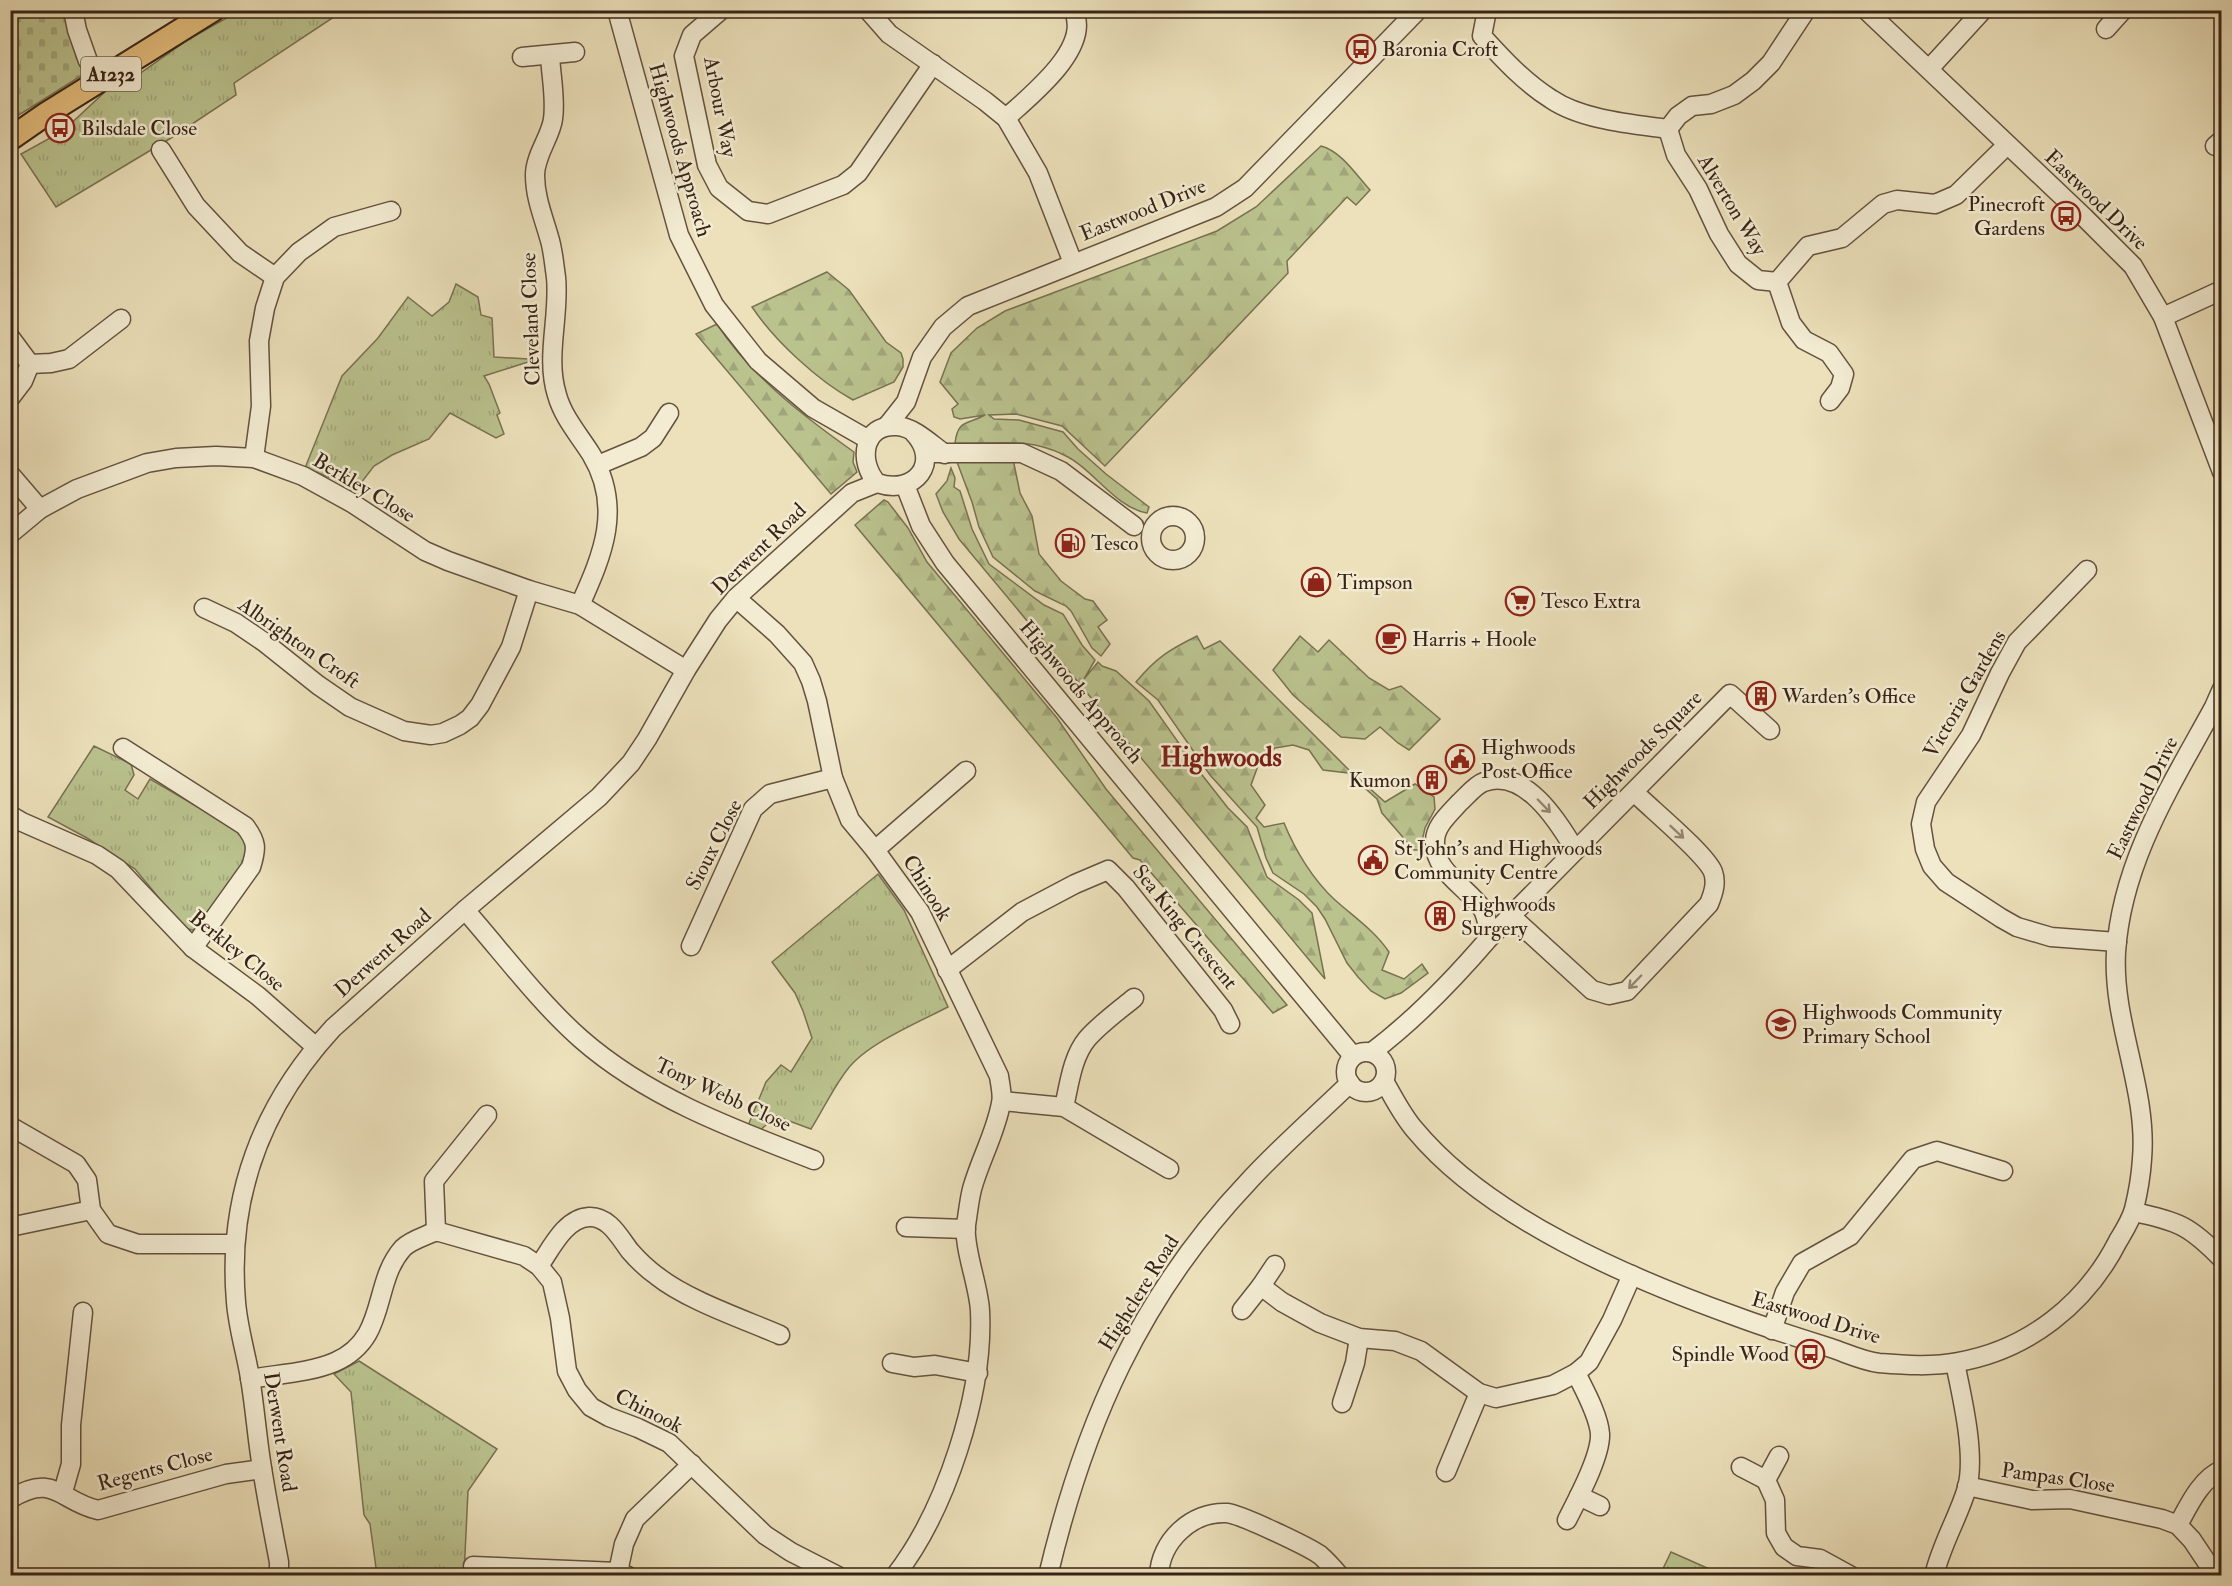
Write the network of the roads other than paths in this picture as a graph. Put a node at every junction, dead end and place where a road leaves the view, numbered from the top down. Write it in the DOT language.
graph roads {
  1 [pos="73,10"];
  2 [pos="213,10"];
  3 [pos="616,10"];
  4 [pos="721,10"];
  5 [pos="868,10"];
  6 [pos="1073,10"];
  7 [pos="1487,10"];
  8 [pos="1806,10"];
  9 [pos="1866,10"];
  10 [pos="1983,10"];
  11 [pos="2123,10"];
  12 [pos="1411,13"];
  13 [pos="2106,29"];
  14 [pos="575,52"];
  15 [pos="550,56"];
  16 [pos="522,57"];
  17 [pos="88,61"];
  18 [pos="933,64"];
  19 [pos="1929,69"];
  20 [pos="1006,118"];
  21 [pos="1668,129"];
  22 [pos="10,139"];
  23 [pos="2007,145"];
  24 [pos="161,150"];
  25 [pos="391,211"];
  26 [pos="1073,263"];
  27 [pos="275,277"];
  28 [pos="1777,282"];
  29 [pos="2222,290"];
  30 [pos="2163,317"];
  31 [pos="121,319"];
  32 [pos="10,337"];
  33 [pos="30,364"];
  34 [pos="10,398"];
  35 [pos="1830,401"];
  36 [pos="906,402"];
  37 [pos="669,413"];
  38 [pos="887,426"];
  39 [pos="910,430"];
  40 [pos="868,440"];
  41 [pos="925,452"];
  42 [pos="945,454"];
  43 [pos="254,458"];
  44 [pos="598,465"];
  45 [pos="866,466"];
  46 [pos="2222,472"];
  47 [pos="10,474"];
  48 [pos="877,483"];
  49 [pos="905,485"];
  50 [pos="852,493"];
  51 [pos="40,509"];
  52 [pos="1134,526"];
  53 [pos="1154,528"];
  54 [pos="10,534"];
  55 [pos="1154,546"];
  56 [pos="2087,570"];
  57 [pos="529,590"];
  58 [pos="736,598"];
  59 [pos="580,605"];
  60 [pos="204,608"];
  61 [pos="686,670"];
  62 [pos="2222,689"];
  63 [pos="2218,709"];
  64 [pos="1770,730"];
  65 [pos="123,748"];
  66 [pos="966,771"];
  67 [pos="833,778"];
  68 [pos="1634,792"];
  69 [pos="10,815"];
  70 [pos="875,850"];
  71 [pos="1575,850"];
  72 [pos="465,910"];
  73 [pos="1511,916"];
  74 [pos="1490,937"];
  75 [pos="2117,942"];
  76 [pos="691,946"];
  77 [pos="193,948"];
  78 [pos="947,970"];
  79 [pos="1134,998"];
  80 [pos="1230,1023"];
  81 [pos="1402,1029"];
  82 [pos="316,1047"];
  83 [pos="1372,1052"];
  84 [pos="1353,1056"];
  85 [pos="1381,1079"];
  86 [pos="1350,1083"];
  87 [pos="1002,1101"];
  88 [pos="1064,1107"];
  89 [pos="487,1115"];
  90 [pos="10,1126"];
  91 [pos="814,1160"];
  92 [pos="1169,1170"];
  93 [pos="2004,1171"];
  94 [pos="91,1210"];
  95 [pos="2133,1212"];
  96 [pos="10,1227"];
  97 [pos="906,1227"];
  98 [pos="966,1230"];
  99 [pos="436,1231"];
  100 [pos="235,1244"];
  101 [pos="2222,1259"];
  102 [pos="1275,1264"];
  103 [pos="539,1266"];
  104 [pos="1632,1275"];
  105 [pos="1261,1286"];
  106 [pos="1242,1310"];
  107 [pos="83,1312"];
  108 [pos="1772,1330"];
  109 [pos="780,1335"];
  110 [pos="1359,1338"];
  111 [pos="892,1363"];
  112 [pos="1955,1363"];
  113 [pos="1576,1372"];
  114 [pos="978,1373"];
  115 [pos="250,1379"];
  116 [pos="1479,1393"];
  117 [pos="1342,1403"];
  118 [pos="1779,1456"];
  119 [pos="692,1464"];
  120 [pos="1741,1467"];
  121 [pos="262,1469"];
  122 [pos="2222,1470"];
  123 [pos="1446,1472"];
  124 [pos="1766,1480"];
  125 [pos="1967,1486"];
  126 [pos="63,1492"];
  127 [pos="1579,1496"];
  128 [pos="10,1499"];
  129 [pos="1600,1506"];
  130 [pos="1567,1520"];
  131 [pos="2178,1526"];
  132 [pos="472,1566"];
  133 [pos="623,1574"];
  134 [pos="279,1575"];
  135 [pos="838,1575"];
  136 [pos="895,1575"];
  137 [pos="1048,1575"];
  138 [pos="1159,1575"];
  139 [pos="1340,1575"];
  140 [pos="1851,1575"];
  141 [pos="1934,1575"];
  142 [pos="2210,1575"];
  1 -- 17 [label="street"];
  2 -- 22 [label="main road, A1232"];
  3 -- 40 [label="street, Highwoods Approach"];
  4 -- 18 [label="street, Arbour Way"];
  5 -- 18 [label="street"];
  6 -- 20 [label="street"];
  7 -- 21 [label="street"];
  8 -- 21 [label="street"];
  9 -- 19 [label="street, Eastwood Drive"];
  10 -- 19 [label="street"];
  11 -- 13 [label="street"];
  12 -- 26 [label="street, Eastwood Drive"];
  14 -- 15 [label="street"];
  15 -- 16 [label="street"];
  15 -- 44 [label="street, Cleveland Close"];
  18 -- 20 [label="street"];
  19 -- 23 [label="street, Eastwood Drive"];
  20 -- 26 [label="street"];
  21 -- 28 [label="street, Alverton Way"];
  23 -- 28 [label="street"];
  23 -- 30 [label="street, Eastwood Drive"];
  24 -- 27 [label="street"];
  25 -- 27 [label="street"];
  26 -- 36 [label="street, Eastwood Drive"];
  27 -- 43 [label="street"];
  28 -- 35 [label="street"];
  29 -- 30 [label="street"];
  30 -- 46 [label="street, Eastwood Drive"];
  31 -- 33 [label="street"];
  32 -- 33 [label="street"];
  33 -- 34 [label="street"];
  36 -- 38 [label="street, Eastwood Drive"];
  36 -- 39 [label="street, Eastwood Drive"];
  37 -- 44 [label="street"];
  38 -- 39 [label="street"];
  38 -- 40 [label="street"];
  39 -- 41 [label="street"];
  39 -- 42 [label="street"];
  40 -- 45 [label="street"];
  41 -- 42 [label="street"];
  41 -- 49 [label="street"];
  42 -- 52 [label="street"];
  43 -- 51 [label="street, Berkley Close"];
  43 -- 57 [label="street, Berkley Close"];
  44 -- 59 [label="street, Cleveland Close"];
  45 -- 48 [label="street"];
  45 -- 50 [label="street, Derwent Road"];
  47 -- 51 [label="street"];
  48 -- 49 [label="street"];
  48 -- 50 [label="street, Derwent Road"];
  49 -- 84 [label="street, Highwoods Approach"];
  50 -- 58 [label="street, Derwent Road"];
  51 -- 54 [label="street, Berkley Close"];
  52 -- 53 [label="street"];
  52 -- 55 [label="street"];
  53 -- 55 [label="street"];
  53 -- 55 [label="street"];
  56 -- 75 [label="street, Victoria Gardens"];
  57 -- 59 [label="street, Berkley Close"];
  57 -- 60 [label="street, Albrighton Croft"];
  58 -- 61 [label="street, Derwent Road"];
  58 -- 67 [label="street, Chinook"];
  59 -- 61 [label="street, Berkley Close"];
  61 -- 72 [label="street, Derwent Road"];
  62 -- 63 [label="street, Eastwood Drive"];
  63 -- 75 [label="street, Eastwood Drive"];
  64 -- 68 [label="street, Highwoods Square"];
  65 -- 77 [label="street"];
  66 -- 70 [label="street"];
  67 -- 70 [label="street, Chinook"];
  67 -- 76 [label="street, Sioux Close"];
  68 -- 71 [label="street, Highwoods Square"];
  68 -- 73 [label="street, one-way"];
  69 -- 77 [label="street, Berkley Close"];
  70 -- 78 [label="street, Chinook"];
  71 -- 73 [label="street, Highwoods Square"];
  74 -- 71 [label="street, one-way"];
  72 -- 82 [label="street, Derwent Road"];
  72 -- 91 [label="street, Tony Webb Close"];
  73 -- 74 [label="street, Highwoods Square"];
  74 -- 81 [label="street, Highwoods Square"];
  75 -- 95 [label="street, Eastwood Drive"];
  77 -- 82 [label="street, Berkley Close"];
  78 -- 80 [label="street, Sea King Crescent"];
  78 -- 87 [label="street, Chinook"];
  79 -- 88 [label="street"];
  81 -- 83 [label="street, Highwoods Square"];
  81 -- 85 [label="street, Highwoods Square"];
  82 -- 100 [label="street, Derwent Road"];
  83 -- 84 [label="street"];
  83 -- 85 [label="street"];
  84 -- 86 [label="street"];
  85 -- 86 [label="street"];
  85 -- 104 [label="street, Eastwood Drive"];
  86 -- 137 [label="street, Highclere Road"];
  87 -- 88 [label="street"];
  87 -- 98 [label="street, Chinook"];
  88 -- 92 [label="street"];
  89 -- 99 [label="street"];
  90 -- 94 [label="street"];
  93 -- 108 [label="street"];
  94 -- 96 [label="street"];
  94 -- 100 [label="street"];
  95 -- 101 [label="street"];
  95 -- 112 [label="street, Eastwood Drive"];
  97 -- 98 [label="street"];
  98 -- 114 [label="street, Chinook"];
  99 -- 103 [label="street"];
  99 -- 115 [label="street"];
  100 -- 115 [label="street, Derwent Road"];
  102 -- 105 [label="street"];
  103 -- 109 [label="street"];
  103 -- 119 [label="street, Chinook"];
  104 -- 108 [label="street, Eastwood Drive"];
  104 -- 113 [label="street"];
  105 -- 106 [label="street"];
  105 -- 110 [label="street"];
  107 -- 126 [label="street, Regents Close"];
  108 -- 112 [label="street, Eastwood Drive"];
  110 -- 116 [label="street"];
  110 -- 117 [label="street"];
  111 -- 114 [label="street"];
  112 -- 125 [label="street"];
  113 -- 116 [label="street"];
  113 -- 127 [label="street"];
  114 -- 136 [label="street, Chinook"];
  115 -- 121 [label="street, Derwent Road"];
  116 -- 123 [label="street"];
  118 -- 124 [label="street"];
  119 -- 133 [label="street, Chinook"];
  119 -- 135 [label="street, Chinook"];
  120 -- 124 [label="street"];
  121 -- 126 [label="street, Regents Close"];
  121 -- 134 [label="street, Derwent Road"];
  122 -- 131 [label="street"];
  124 -- 140 [label="street"];
  125 -- 131 [label="street, Pampas Close"];
  125 -- 141 [label="street"];
  126 -- 128 [label="street, Regents Close"];
  127 -- 129 [label="street"];
  127 -- 130 [label="street"];
  131 -- 142 [label="street, Pampas Close"];
  132 -- 133 [label="street, Chinook"];
  138 -- 139 [label="street"];
}
